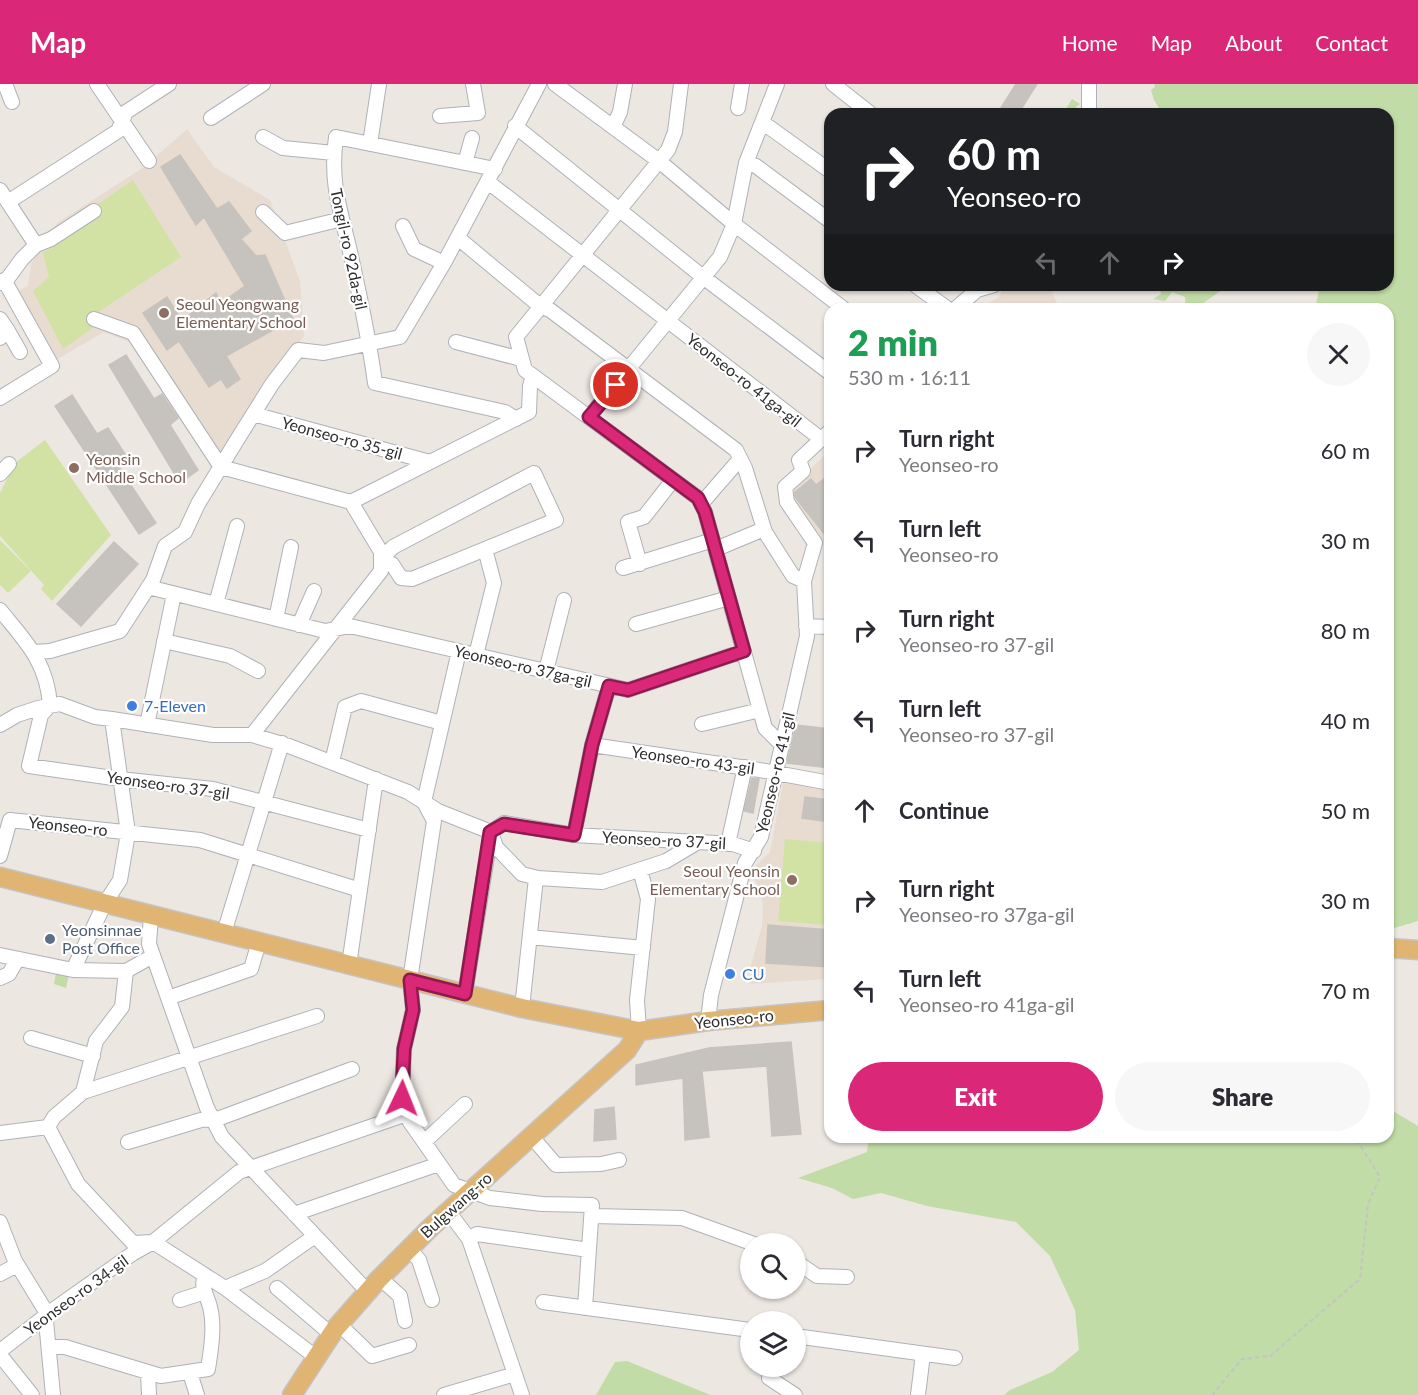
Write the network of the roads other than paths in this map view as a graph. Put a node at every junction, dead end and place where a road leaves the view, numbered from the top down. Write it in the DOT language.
graph roads {
  1 [pos="5,84"];
  2 [pos="97,84"];
  3 [pos="169,84"];
  4 [pos="264,84"];
  5 [pos="379,84"];
  6 [pos="473,84"];
  7 [pos="538,84"];
  8 [pos="555,84"];
  9 [pos="625,84"];
  10 [pos="681,84"];
  11 [pos="742,84"];
  12 [pos="777,84"];
  13 [pos="833,84"];
  14 [pos="1089,84"];
  15 [pos="12,102"];
  16 [pos="738,108"];
  17 [pos="863,108"];
  18 [pos="1089,108"];
  19 [pos="440,116"];
  20 [pos="211,118"];
  21 [pos="123,122"];
  22 [pos="762,122"];
  23 [pos="515,126"];
  24 [pos="613,127"];
  25 [pos="263,137"];
  26 [pos="472,138"];
  27 [pos="370,144"];
  28 [pos="334,153"];
  29 [pos="149,161"];
  30 [pos="659,161"];
  31 [pos="465,163"];
  32 [pos="746,163"];
  33 [pos="824,167"];
  34 [pos="495,169"];
  35 [pos="488,182"];
  36 [pos="4,196"];
  37 [pos="619,209"];
  38 [pos="94,212"];
  39 [pos="263,212"];
  40 [pos="824,217"];
  41 [pos="342,219"];
  42 [pos="734,224"];
  43 [pos="403,226"];
  44 [pos="458,238"];
  45 [pos="36,245"];
  46 [pos="583,254"];
  47 [pos="444,263"];
  48 [pos="703,277"];
  49 [pos="2,281"];
  50 [pos="923,291"];
  51 [pos="976,291"];
  52 [pos="836,303"];
  53 [pos="940,303"];
  54 [pos="962,303"];
  55 [pos="540,306"];
  56 [pos="0,319"];
  57 [pos="94,319"];
  58 [pos="667,321"];
  59 [pos="4,334"];
  60 [pos="456,342"];
  61 [pos="370,344"];
  62 [pos="20,352"];
  63 [pos="521,359"];
  64 [pos="629,368"];
  65 [pos="824,368"];
  66 [pos="533,376"];
  67 [pos="0,398"];
  68 [pos="253,414"];
  69 [pos="589,417"];
  70 [pos="516,419"];
  71 [pos="824,434"];
  72 [pos="824,436"];
  73 [pos="741,459"];
  74 [pos="430,462"];
  75 [pos="221,466"];
  76 [pos="673,480"];
  77 [pos="351,502"];
  78 [pos="701,504"];
  79 [pos="237,526"];
  80 [pos="764,529"];
  81 [pos="714,544"];
  82 [pos="291,547"];
  83 [pos="485,549"];
  84 [pos="381,559"];
  85 [pos="640,564"];
  86 [pos="623,568"];
  87 [pos="804,581"];
  88 [pos="148,587"];
  89 [pos="314,591"];
  90 [pos="174,594"];
  91 [pos="729,597"];
  92 [pos="564,600"];
  93 [pos="216,604"];
  94 [pos="0,610"];
  95 [pos="276,619"];
  96 [pos="636,624"];
  97 [pos="299,625"];
  98 [pos="806,626"];
  99 [pos="824,627"];
  100 [pos="333,630"];
  101 [pos="165,641"];
  102 [pos="459,651"];
  103 [pos="744,651"];
  104 [pos="34,652"];
  105 [pos="476,655"];
  106 [pos="258,671"];
  107 [pos="546,671"];
  108 [pos="609,686"];
  109 [pos="50,705"];
  110 [pos="760,710"];
  111 [pos="112,719"];
  112 [pos="442,723"];
  113 [pos="702,724"];
  114 [pos="0,725"];
  115 [pos="147,725"];
  116 [pos="252,735"];
  117 [pos="282,743"];
  118 [pos="781,744"];
  119 [pos="592,745"];
  120 [pos="332,762"];
  121 [pos="745,767"];
  122 [pos="775,773"];
  123 [pos="120,779"];
  124 [pos="376,779"];
  125 [pos="824,782"];
  126 [pos="424,802"];
  127 [pos="264,803"];
  128 [pos="369,830"];
  129 [pos="490,832"];
  130 [pos="128,833"];
  131 [pos="574,835"];
  132 [pos="698,842"];
  133 [pos="728,844"];
  134 [pos="754,851"];
  135 [pos="248,855"];
  136 [pos="0,856"];
  137 [pos="640,870"];
  138 [pos="0,877"];
  139 [pos="536,878"];
  140 [pos="360,890"];
  141 [pos="105,903"];
  142 [pos="151,915"];
  143 [pos="224,933"];
  144 [pos="530,937"];
  145 [pos="259,942"];
  146 [pos="643,948"];
  147 [pos="1394,948"];
  148 [pos="1418,950"];
  149 [pos="0,955"];
  150 [pos="153,956"];
  151 [pos="17,960"];
  152 [pos="350,965"];
  153 [pos="73,970"];
  154 [pos="126,971"];
  155 [pos="0,978"];
  156 [pos="410,980"];
  157 [pos="465,994"];
  158 [pos="168,998"];
  159 [pos="522,1008"];
  160 [pos="824,1011"];
  161 [pos="317,1016"];
  162 [pos="708,1021"];
  163 [pos="639,1031"];
  164 [pos="31,1038"];
  165 [pos="93,1056"];
  166 [pos="189,1058"];
  167 [pos="352,1069"];
  168 [pos="82,1092"];
  169 [pos="465,1104"];
  170 [pos="407,1114"];
  171 [pos="213,1118"];
  172 [pos="48,1127"];
  173 [pos="0,1133"];
  174 [pos="532,1137"];
  175 [pos="128,1142"];
  176 [pos="424,1142"];
  177 [pos="619,1160"];
  178 [pos="439,1164"];
  179 [pos="252,1169"];
  180 [pos="470,1191"];
  181 [pos="448,1211"];
  182 [pos="294,1214"];
  183 [pos="592,1216"];
  184 [pos="0,1222"];
  185 [pos="315,1236"];
  186 [pos="469,1239"];
  187 [pos="740,1239"];
  188 [pos="153,1242"];
  189 [pos="409,1248"];
  190 [pos="589,1250"];
  191 [pos="17,1265"];
  192 [pos="806,1268"];
  193 [pos="0,1274"];
  194 [pos="205,1275"];
  195 [pos="847,1276"];
  196 [pos="374,1285"];
  197 [pos="225,1288"];
  198 [pos="277,1288"];
  199 [pos="204,1292"];
  200 [pos="180,1300"];
  201 [pos="432,1300"];
  202 [pos="543,1302"];
  203 [pos="585,1308"];
  204 [pos="46,1316"];
  205 [pos="405,1321"];
  206 [pos="336,1329"];
  207 [pos="740,1329"];
  208 [pos="806,1338"];
  209 [pos="409,1346"];
  210 [pos="49,1347"];
  211 [pos="0,1353"];
  212 [pos="923,1354"];
  213 [pos="317,1358"];
  214 [pos="955,1358"];
  215 [pos="11,1369"];
  216 [pos="148,1372"];
  217 [pos="190,1373"];
  218 [pos="515,1374"];
  219 [pos="769,1377"];
  220 [pos="0,1379"];
  221 [pos="295,1394"];
  222 [pos="32,1395"];
  223 [pos="53,1395"];
  224 [pos="149,1395"];
  225 [pos="197,1395"];
  226 [pos="444,1395"];
  227 [pos="522,1395"];
  228 [pos="795,1395"];
  229 [pos="918,1395"];
  1 -- 15 [label="street"];
  2 -- 21 [label="street"];
  3 -- 21 [label="street"];
  4 -- 20 [label="street"];
  5 -- 27 [label="street"];
  6 -- 19 [label="street"];
  7 -- 23 [label="street"];
  8 -- 24 [label="street"];
  9 -- 24 [label="street"];
  10 -- 30 [label="street"];
  11 -- 16 [label="street"];
  12 -- 22 [label="street"];
  13 -- 17 [label="street"];
  14 -- 18 [label="street"];
  21 -- 29 [label="street"];
  21 -- 36 [label="street"];
  22 -- 32 [label="street"];
  22 -- 33 [label="street"];
  23 -- 34 [label="street"];
  23 -- 37 [label="street"];
  24 -- 30 [label="street"];
  25 -- 28 [label="street"];
  26 -- 31 [label="street"];
  27 -- 28 [label="street"];
  27 -- 31 [label="street"];
  28 -- 41 [label="street, Tongil-ro 92da-gil"];
  30 -- 37 [label="street"];
  30 -- 42 [label="street"];
  31 -- 34 [label="street"];
  32 -- 40 [label="street"];
  32 -- 42 [label="street"];
  34 -- 35 [label="street"];
  35 -- 44 [label="street"];
  35 -- 46 [label="street"];
  36 -- 45 [label="street"];
  37 -- 46 [label="street"];
  37 -- 48 [label="street"];
  38 -- 45 [label="street"];
  39 -- 41 [label="street"];
  41 -- 61 [label="street, Tongil-ro 92da-gil"];
  42 -- 48 [label="street"];
  42 -- 52 [label="street"];
  43 -- 47 [label="street"];
  44 -- 47 [label="street"];
  44 -- 55 [label="street"];
  45 -- 49 [label="street"];
  46 -- 55 [label="street"];
  46 -- 58 [label="street, Yeonseo-ro 41ga-gil"];
  47 -- 61 [label="street"];
  48 -- 58 [label="street"];
  48 -- 65 [label="street"];
  49 -- 67 [label="street"];
  50 -- 53 [label="street"];
  51 -- 54 [label="street"];
  55 -- 63 [label="street"];
  55 -- 64 [label="street"];
  56 -- 59 [label="street"];
  57 -- 75 [label="street"];
  58 -- 64 [label="street"];
  58 -- 71 [label="street, Yeonseo-ro 41ga-gil"];
  59 -- 62 [label="street"];
  60 -- 63 [label="street"];
  61 -- 68 [label="street"];
  61 -- 70 [label="street, Tongil-ro 92da-gil"];
  63 -- 66 [label="street"];
  64 -- 69 [label="street"];
  64 -- 73 [label="street"];
  66 -- 69 [label="street"];
  66 -- 70 [label="street"];
  68 -- 74 [label="street, Yeonseo-ro 35-gil"];
  68 -- 75 [label="street"];
  69 -- 76 [label="street"];
  70 -- 74 [label="street"];
  72 -- 87 [label="street, Yeonseo-ro 41-gil"];
  73 -- 78 [label="street"];
  73 -- 80 [label="street"];
  74 -- 77 [label="street"];
  75 -- 77 [label="street"];
  75 -- 88 [label="street"];
  76 -- 78 [label="street"];
  76 -- 85 [label="street"];
  77 -- 84 [label="street"];
  78 -- 81 [label="street"];
  79 -- 93 [label="street"];
  80 -- 81 [label="street"];
  80 -- 87 [label="street"];
  81 -- 85 [label="street"];
  81 -- 91 [label="street"];
  82 -- 95 [label="street"];
  83 -- 84 [label="street"];
  83 -- 84 [label="street"];
  83 -- 105 [label="street"];
  84 -- 100 [label="street"];
  85 -- 86 [label="street"];
  87 -- 98 [label="street, Yeonseo-ro 41-gil"];
  88 -- 90 [label="street"];
  88 -- 104 [label="street"];
  89 -- 97 [label="street"];
  90 -- 93 [label="street"];
  90 -- 101 [label="street"];
  91 -- 96 [label="street"];
  91 -- 103 [label="street"];
  92 -- 107 [label="street"];
  93 -- 95 [label="street, Yeonseo-ro 37ga-gil"];
  94 -- 104 [label="street"];
  95 -- 97 [label="street, Yeonseo-ro 37ga-gil"];
  97 -- 100 [label="street, Yeonseo-ro 37ga-gil"];
  98 -- 99 [label="street"];
  98 -- 118 [label="street, Yeonseo-ro 41-gil"];
  100 -- 102 [label="street, Yeonseo-ro 37ga-gil"];
  100 -- 116 [label="street"];
  101 -- 106 [label="street"];
  101 -- 115 [label="street"];
  102 -- 105 [label="street, Yeonseo-ro 37ga-gil"];
  102 -- 112 [label="street"];
  103 -- 108 [label="street, Yeonseo-ro 37ga-gil"];
  103 -- 110 [label="street"];
  104 -- 109 [label="street"];
  105 -- 107 [label="street, Yeonseo-ro 37ga-gil"];
  107 -- 108 [label="street, Yeonseo-ro 37ga-gil"];
  108 -- 119 [label="street"];
  109 -- 111 [label="street"];
  109 -- 114 [label="street"];
  109 -- 123 [label="street, Yeonseo-ro 37-gil"];
  110 -- 113 [label="street"];
  110 -- 118 [label="street"];
  111 -- 115 [label="street"];
  111 -- 123 [label="street, Yeonseo-ro"];
  112 -- 120 [label="street"];
  112 -- 126 [label="street"];
  115 -- 116 [label="street"];
  116 -- 117 [label="street"];
  117 -- 120 [label="street"];
  117 -- 127 [label="street"];
  118 -- 122 [label="street, Yeonseo-ro 41-gil"];
  119 -- 121 [label="street, Yeonseo-ro 43-gil"];
  119 -- 131 [label="street"];
  120 -- 124 [label="street"];
  121 -- 122 [label="street, Yeonseo-ro 43-gil"];
  121 -- 133 [label="street"];
  122 -- 125 [label="street, Yeonseo-ro 43-gil"];
  122 -- 134 [label="street, Yeonseo-ro 41-gil"];
  123 -- 127 [label="street, Yeonseo-ro 37-gil"];
  123 -- 130 [label="street, Yeonseo-ro"];
  124 -- 126 [label="street"];
  124 -- 128 [label="street"];
  126 -- 129 [label="street"];
  126 -- 156 [label="street"];
  127 -- 128 [label="street, Yeonseo-ro 37-gil"];
  127 -- 135 [label="street"];
  128 -- 140 [label="street"];
  129 -- 131 [label="street, Yeonseo-ro 37-gil"];
  129 -- 139 [label="street, Yeonseo-ro 37-gil"];
  129 -- 157 [label="street"];
  130 -- 135 [label="street, Yeonseo-ro"];
  130 -- 136 [label="street, Yeonseo-ro"];
  130 -- 141 [label="street, Yeonseo-ro"];
  131 -- 132 [label="street, Yeonseo-ro 37-gil"];
  132 -- 133 [label="street, Yeonseo-ro 37-gil"];
  132 -- 137 [label="street, Yeonseo-ro 37-gil"];
  133 -- 134 [label="street, Yeonseo-ro 37-gil"];
  134 -- 162 [label="street, Yeonseo-ro 41-gil"];
  135 -- 140 [label="street, Yeonseo-ro"];
  135 -- 143 [label="street"];
  137 -- 139 [label="street, Yeonseo-ro 37-gil"];
  137 -- 146 [label="street"];
  138 -- 141 [label="main road, Yeonseo-ro"];
  139 -- 144 [label="street"];
  140 -- 152 [label="street"];
  141 -- 142 [label="main road, Yeonseo-ro"];
  141 -- 153 [label="street"];
  142 -- 143 [label="main road, Yeonseo-ro"];
  142 -- 150 [label="street"];
  143 -- 145 [label="main road, Yeonseo-ro"];
  144 -- 146 [label="street"];
  144 -- 159 [label="street"];
  145 -- 152 [label="main road, Yeonseo-ro"];
  145 -- 158 [label="street"];
  146 -- 163 [label="street"];
  147 -- 148 [label="main road"];
  149 -- 151 [label="street"];
  150 -- 154 [label="street"];
  150 -- 158 [label="street"];
  151 -- 153 [label="street"];
  151 -- 155 [label="street"];
  152 -- 156 [label="main road, Yeonseo-ro"];
  153 -- 154 [label="street"];
  154 -- 165 [label="street"];
  156 -- 157 [label="main road, Yeonseo-ro"];
  156 -- 170 [label="street"];
  157 -- 159 [label="main road, Yeonseo-ro"];
  158 -- 166 [label="street"];
  159 -- 163 [label="main road, Yeonseo-ro"];
  160 -- 162 [label="main road, Yeonseo-ro"];
  161 -- 166 [label="street"];
  162 -- 163 [label="main road, Yeonseo-ro"];
  163 -- 174 [label="main road, Bulgwang-ro"];
  164 -- 165 [label="street"];
  165 -- 168 [label="street"];
  166 -- 168 [label="street"];
  166 -- 171 [label="street"];
  167 -- 171 [label="street"];
  168 -- 172 [label="street"];
  169 -- 176 [label="street"];
  170 -- 176 [label="street"];
  170 -- 179 [label="street, Yeonseo-ro 34-gil"];
  171 -- 175 [label="street"];
  171 -- 179 [label="street"];
  172 -- 173 [label="street"];
  172 -- 188 [label="street"];
  174 -- 177 [label="street"];
  174 -- 180 [label="main road, Bulgwang-ro"];
  176 -- 178 [label="street"];
  178 -- 180 [label="street"];
  178 -- 182 [label="street"];
  179 -- 182 [label="street"];
  179 -- 188 [label="street, Yeonseo-ro 34-gil"];
  180 -- 181 [label="main road, Bulgwang-ro"];
  180 -- 183 [label="street"];
  181 -- 186 [label="street"];
  181 -- 189 [label="main road, Bulgwang-ro"];
  182 -- 185 [label="street"];
  183 -- 187 [label="street"];
  183 -- 190 [label="street"];
  184 -- 191 [label="street"];
  185 -- 196 [label="street"];
  185 -- 197 [label="street"];
  186 -- 190 [label="street"];
  186 -- 218 [label="street"];
  188 -- 194 [label="street"];
  188 -- 204 [label="street, Yeonseo-ro 34-gil"];
  189 -- 196 [label="main road, Bulgwang-ro"];
  189 -- 201 [label="street"];
  190 -- 203 [label="street"];
  191 -- 193 [label="street"];
  191 -- 204 [label="street"];
  192 -- 195 [label="street"];
  194 -- 197 [label="street"];
  194 -- 199 [label="street"];
  196 -- 205 [label="street"];
  196 -- 206 [label="main road, Bulgwang-ro"];
  197 -- 213 [label="street"];
  198 -- 206 [label="street"];
  199 -- 200 [label="street"];
  199 -- 217 [label="street"];
  202 -- 203 [label="street"];
  203 -- 207 [label="street"];
  204 -- 210 [label="street"];
  204 -- 211 [label="street, Yeonseo-ro 34-gil"];
  206 -- 209 [label="street"];
  206 -- 213 [label="main road, Bulgwang-ro"];
  208 -- 212 [label="street"];
  210 -- 216 [label="street"];
  210 -- 223 [label="street"];
  211 -- 215 [label="street, Yeonseo-ro 34-gil"];
  212 -- 214 [label="street"];
  212 -- 229 [label="street"];
  213 -- 221 [label="main road, Bulgwang-ro"];
  215 -- 220 [label="street"];
  215 -- 222 [label="street, Yeonseo-ro 34-gil"];
  216 -- 217 [label="street"];
  216 -- 224 [label="street"];
  217 -- 225 [label="street"];
  218 -- 226 [label="street"];
  218 -- 227 [label="street"];
  219 -- 228 [label="street"];
}
